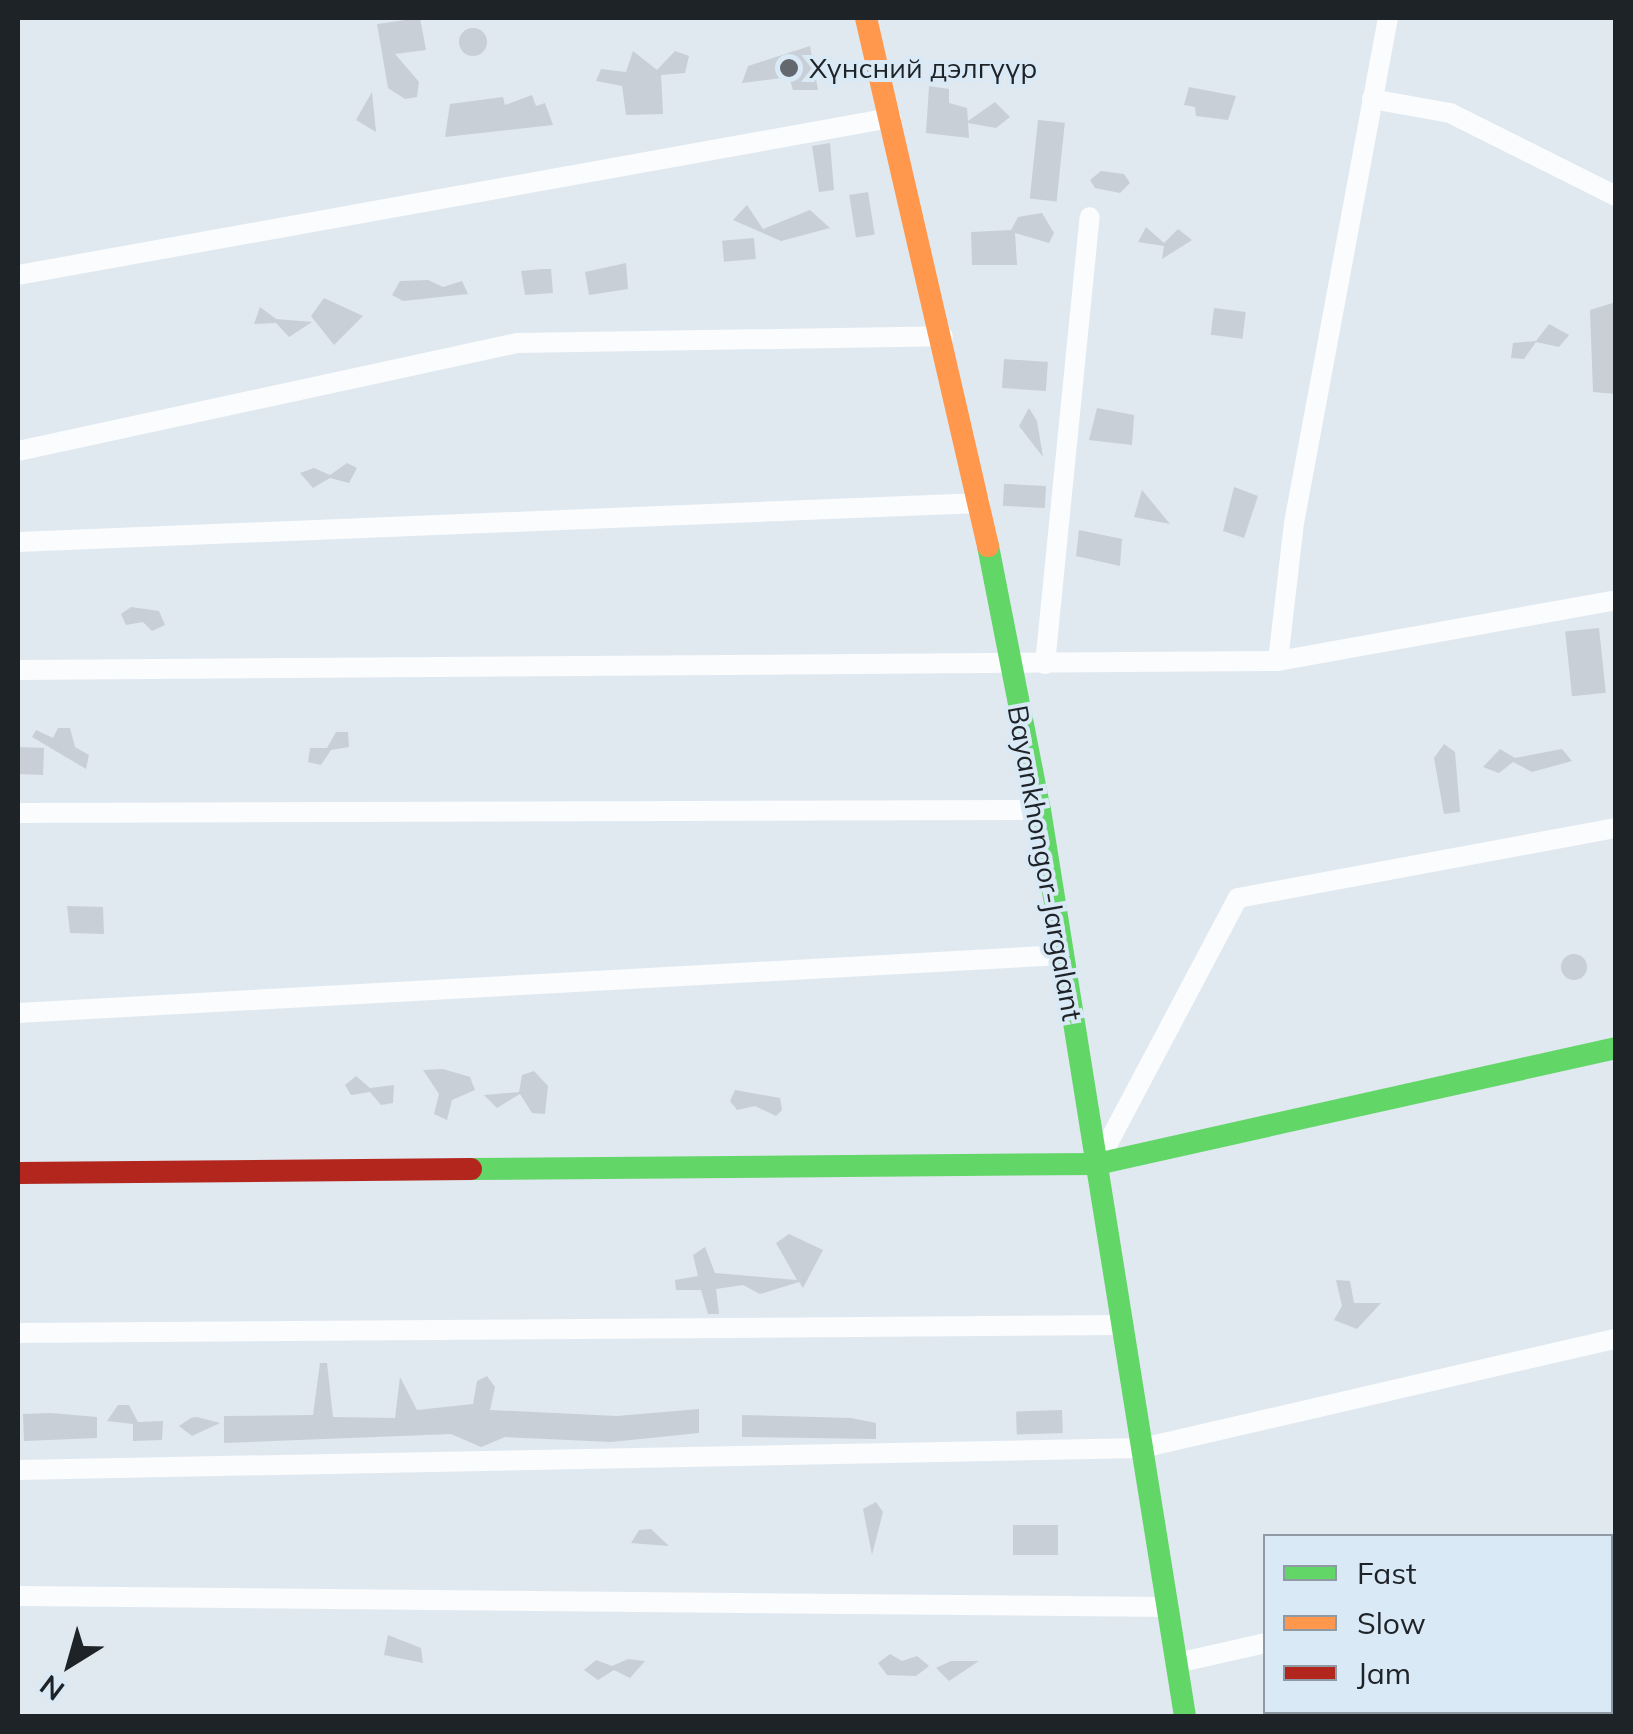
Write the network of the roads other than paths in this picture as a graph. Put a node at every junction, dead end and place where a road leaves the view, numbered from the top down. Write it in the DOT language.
graph roads {
  1 [pos="866,18"];
  2 [pos="1388,18"];
  3 [pos="1372,98"];
  4 [pos="891,118"];
  5 [pos="1616,196"];
  6 [pos="1090,217"];
  7 [pos="18,275"];
  8 [pos="943,336"];
  9 [pos="18,451"];
  10 [pos="980,503"];
  11 [pos="18,542"];
  12 [pos="1616,600"];
  13 [pos="1278,661"];
  14 [pos="1045,664"];
  15 [pos="1008,665"];
  16 [pos="18,670"];
  17 [pos="1040,810"];
  18 [pos="18,813"];
  19 [pos="1616,828"];
  20 [pos="1064,955"];
  21 [pos="18,1013"];
  22 [pos="1616,1048"];
  23 [pos="1097,1164"];
  24 [pos="18,1173"];
  25 [pos="1123,1325"];
  26 [pos="18,1333"];
  27 [pos="1616,1339"];
  28 [pos="1142,1448"];
  29 [pos="18,1470"];
  30 [pos="18,1596"];
  31 [pos="1168,1607"];
  32 [pos="1263,1644"];
  33 [pos="1176,1663"];
  34 [pos="1185,1716"];
  1 -- 4 [label="street, Bayankhongor-Jargalant"];
  2 -- 3 [label="street"];
  3 -- 5 [label="street"];
  3 -- 13 [label="street"];
  4 -- 7 [label="street"];
  4 -- 8 [label="street, Bayankhongor-Jargalant"];
  6 -- 14 [label="street"];
  8 -- 9 [label="street"];
  8 -- 10 [label="street, Bayankhongor-Jargalant"];
  10 -- 11 [label="street"];
  10 -- 15 [label="street, Bayankhongor-Jargalant"];
  12 -- 13 [label="street"];
  13 -- 14 [label="street"];
  14 -- 15 [label="street"];
  15 -- 16 [label="street"];
  15 -- 17 [label="street, Bayankhongor-Jargalant"];
  17 -- 18 [label="street"];
  17 -- 20 [label="street, Bayankhongor-Jargalant"];
  19 -- 23 [label="street"];
  20 -- 21 [label="street"];
  20 -- 23 [label="street, Bayankhongor-Jargalant"];
  22 -- 23 [label="street"];
  23 -- 24 [label="street"];
  23 -- 25 [label="street, Bayankhongor-Jargalant"];
  25 -- 26 [label="street"];
  25 -- 28 [label="street, Bayankhongor-Jargalant"];
  27 -- 28 [label="street"];
  28 -- 29 [label="street"];
  28 -- 31 [label="street, Bayankhongor-Jargalant"];
  30 -- 31 [label="street"];
  31 -- 33 [label="street, Bayankhongor-Jargalant"];
  32 -- 33 [label="street"];
  33 -- 34 [label="street, Bayankhongor-Jargalant"];
}
